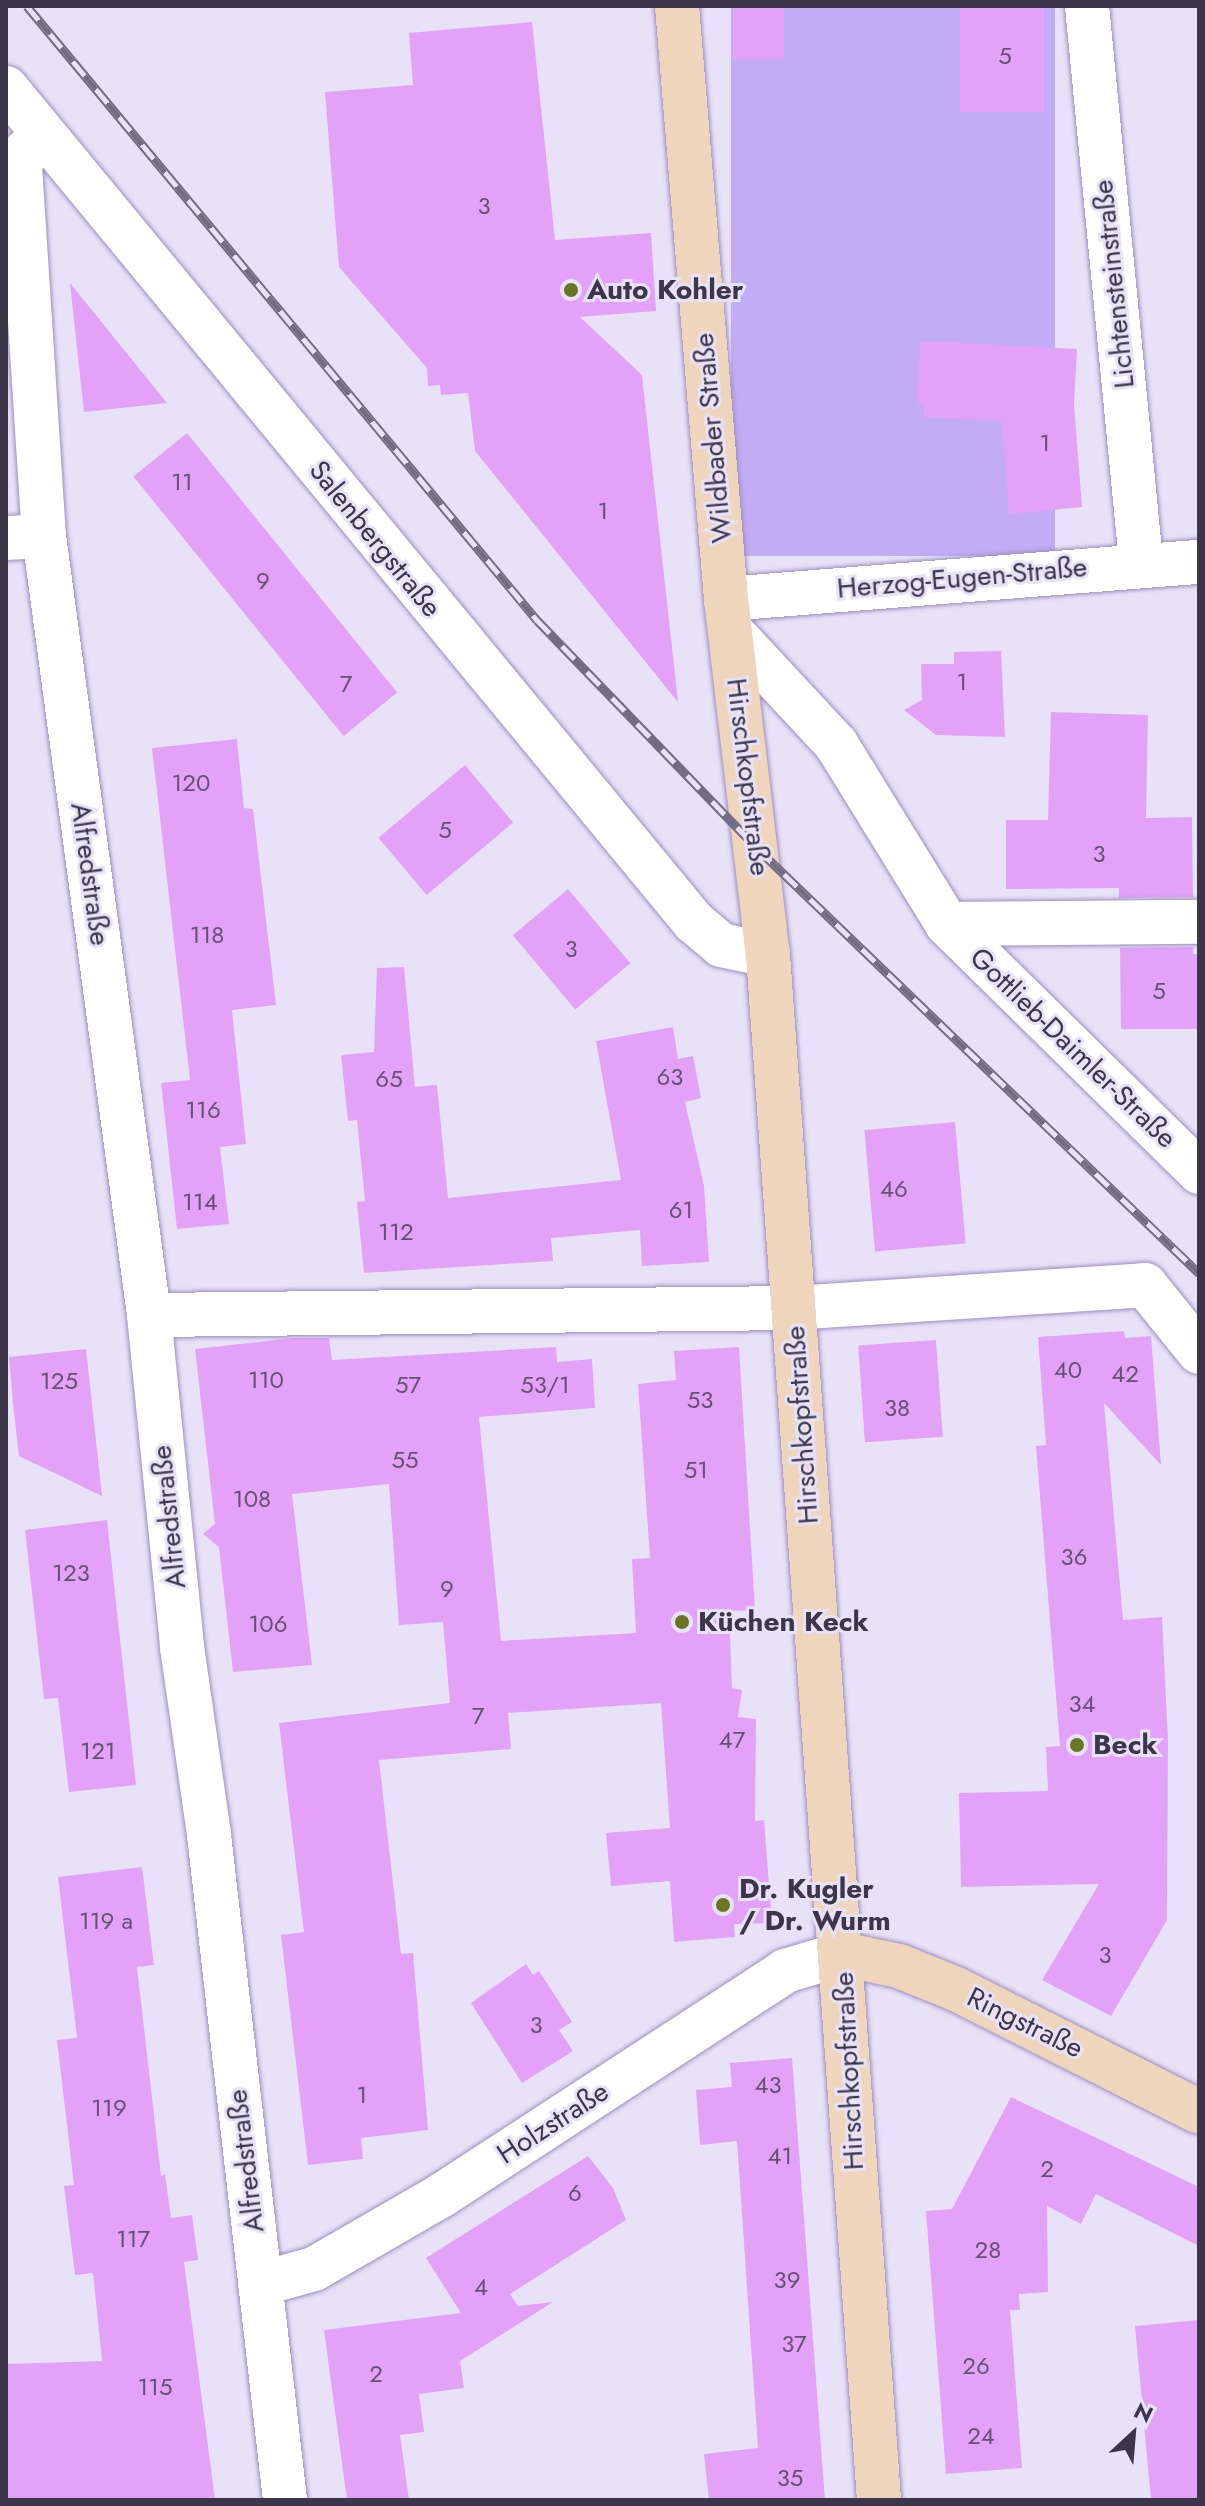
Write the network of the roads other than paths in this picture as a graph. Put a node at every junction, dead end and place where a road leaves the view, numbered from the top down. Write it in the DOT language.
graph roads {
  1 [pos="677,6"];
  2 [pos="1087,6"];
  3 [pos="6,88"];
  4 [pos="43,136"];
  5 [pos="25,537"];
  6 [pos="1141,562"];
  7 [pos="1199,562"];
  8 [pos="728,615"];
  9 [pos="1199,922"];
  10 [pos="947,924"];
  11 [pos="768,955"];
  12 [pos="1199,1172"];
  13 [pos="793,1308"];
  14 [pos="149,1315"];
  15 [pos="1199,1352"];
  16 [pos="842,1954"];
  17 [pos="1199,2112"];
  18 [pos="260,2284"];
  19 [pos="285,2500"];
  20 [pos="879,2500"];
  1 -- 8 [label="main road, Wildbader Straße"];
  2 -- 6 [label="street, Lichtensteinstraße"];
  3 -- 4 [label="street, Salenbergstraße"];
  4 -- 5 [label="street, Alfredstraße"];
  4 -- 11 [label="street, Salenbergstraße"];
  5 -- 14 [label="street, Alfredstraße"];
  6 -- 7 [label="street, Herzog-Eugen-Straße"];
  6 -- 8 [label="street, Herzog-Eugen-Straße"];
  8 -- 10 [label="street, Gottlieb-Daimler-Straße"];
  8 -- 11 [label="main road, Hirschkopfstraße"];
  9 -- 10 [label="street, Gottlieb-Daimler-Straße"];
  10 -- 12 [label="street, Gottlieb-Daimler-Straße"];
  11 -- 13 [label="main road, Hirschkopfstraße"];
  13 -- 14 [label="street, Hirschkopfstraße"];
  13 -- 15 [label="street, Hirschkopfstraße"];
  13 -- 16 [label="main road, Hirschkopfstraße"];
  14 -- 18 [label="street, Alfredstraße"];
  16 -- 17 [label="main road, Ringstraße"];
  16 -- 18 [label="street, Holzstraße"];
  16 -- 20 [label="main road, Hirschkopfstraße"];
  18 -- 19 [label="street, Alfredstraße"];
}
